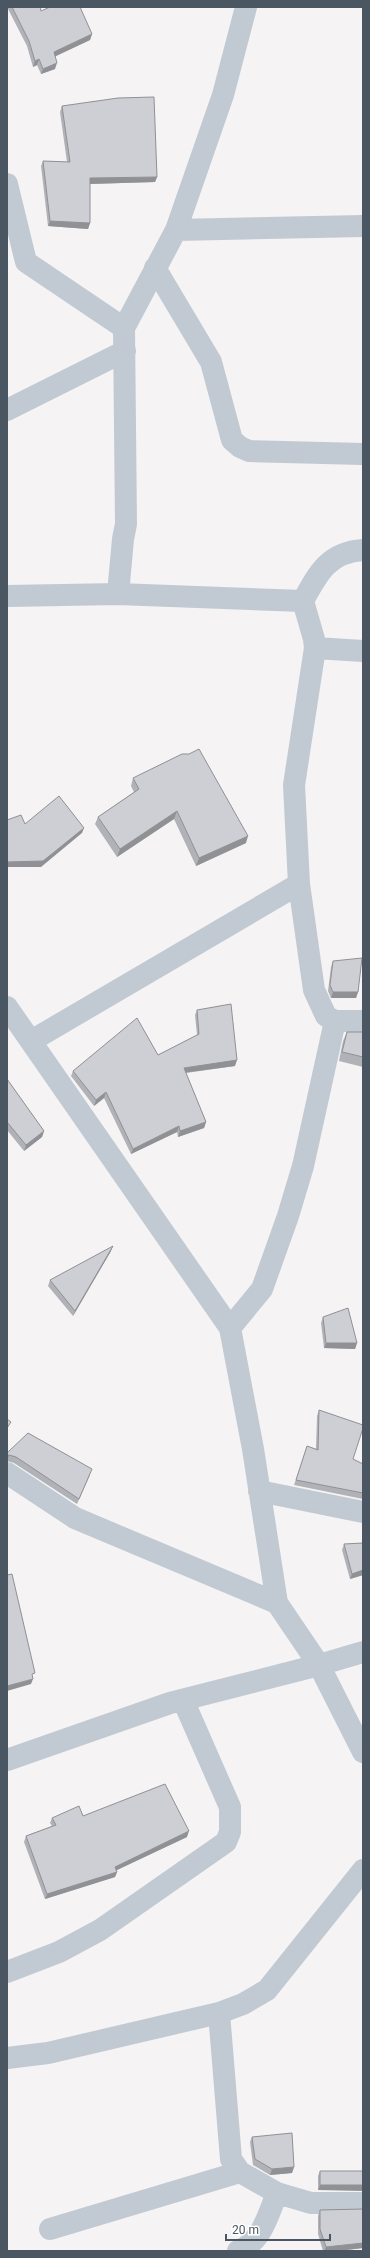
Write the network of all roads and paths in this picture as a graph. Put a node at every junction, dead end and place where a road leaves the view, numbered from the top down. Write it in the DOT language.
graph roads {
  1 [pos="246,7"];
  2 [pos="7,184"];
  3 [pos="363,226"];
  4 [pos="176,230"];
  5 [pos="155,268"];
  6 [pos="124,328"];
  7 [pos="125,351"];
  8 [pos="7,410"];
  9 [pos="363,454"];
  10 [pos="363,550"];
  11 [pos="118,594"];
  12 [pos="7,596"];
  13 [pos="302,601"];
  14 [pos="315,648"];
  15 [pos="363,651"];
  16 [pos="298,884"];
  17 [pos="7,1007"];
  18 [pos="335,1021"];
  19 [pos="363,1021"];
  20 [pos="31,1041"];
  21 [pos="230,1328"];
  22 [pos="7,1473"];
  23 [pos="259,1491"];
  24 [pos="363,1512"];
  25 [pos="277,1603"];
  26 [pos="363,1652"];
  27 [pos="319,1665"];
  28 [pos="182,1700"];
  29 [pos="363,1752"];
  30 [pos="7,1760"];
  31 [pos="363,1870"];
  32 [pos="7,1972"];
  33 [pos="219,2013"];
  34 [pos="7,2058"];
  35 [pos="240,2172"];
  36 [pos="277,2193"];
  37 [pos="363,2203"];
  38 [pos="50,2229"];
  39 [pos="238,2251"];
  1 -- 4 [label="street"];
  2 -- 6 [label="street"];
  3 -- 4 [label="street"];
  4 -- 5 [label="street"];
  5 -- 6 [label="street"];
  5 -- 9 [label="street"];
  6 -- 7 [label="street"];
  7 -- 8 [label="street"];
  7 -- 11 [label="street"];
  10 -- 13 [label="street"];
  11 -- 12 [label="street"];
  11 -- 13 [label="street"];
  13 -- 14 [label="street"];
  14 -- 15 [label="street"];
  14 -- 16 [label="street"];
  16 -- 18 [label="street"];
  16 -- 20 [label="street"];
  17 -- 20 [label="street"];
  18 -- 19 [label="street"];
  18 -- 21 [label="street"];
  20 -- 21 [label="street"];
  21 -- 23 [label="street"];
  22 -- 25 [label="street"];
  23 -- 24 [label="street"];
  23 -- 25 [label="street"];
  25 -- 27 [label="street"];
  26 -- 27 [label="street"];
  27 -- 28 [label="street"];
  27 -- 29 [label="street"];
  28 -- 30 [label="street"];
  28 -- 32 [label="street"];
  31 -- 33 [label="street"];
  33 -- 34 [label="street"];
  33 -- 35 [label="street"];
  35 -- 36 [label="street"];
  35 -- 38 [label="street"];
  36 -- 37 [label="street"];
  36 -- 39 [label="street"];
}
